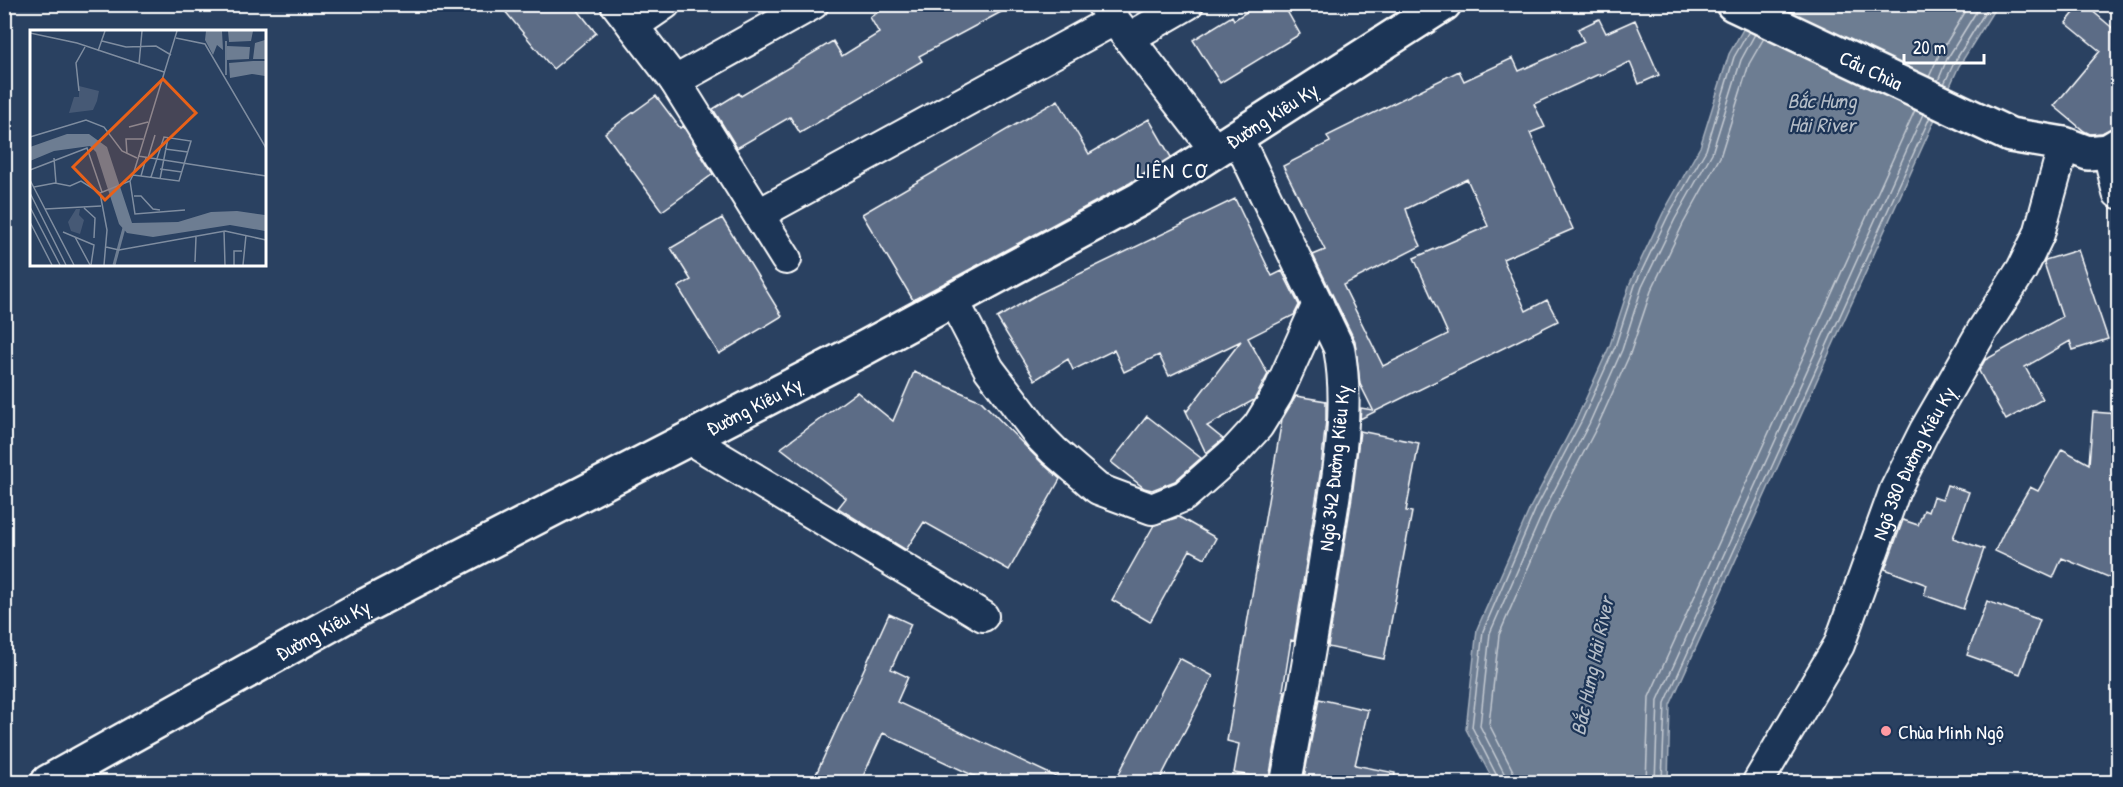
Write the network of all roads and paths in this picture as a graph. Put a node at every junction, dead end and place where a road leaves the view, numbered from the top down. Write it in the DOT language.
graph roads {
  1 [pos="665,4"];
  2 [pos="813,4"];
  3 [pos="1188,4"];
  4 [pos="1444,4"];
  5 [pos="1732,4"];
  6 [pos="624,15"];
  7 [pos="1115,21"];
  8 [pos="675,81"];
  9 [pos="1226,144"];
  10 [pos="2064,144"];
  11 [pos="2113,148"];
  12 [pos="2118,193"];
  13 [pos="759,214"];
  14 [pos="786,260"];
  15 [pos="953,300"];
  16 [pos="1318,304"];
  17 [pos="689,439"];
  18 [pos="984,616"];
  19 [pos="48,783"];
  20 [pos="1286,783"];
  21 [pos="1758,783"];
  1 -- 6 [label="street"];
  2 -- 8 [label="street"];
  3 -- 7 [label="street"];
  4 -- 9 [label="main road, Đường Kiêu Kỵ"];
  5 -- 10 [label="main road, Cầu Chùa"];
  6 -- 8 [label="street"];
  7 -- 9 [label="street, Ngõ 342 Đường Kiêu Kỵ"];
  7 -- 13 [label="street"];
  8 -- 13 [label="street"];
  9 -- 15 [label="main road, Đường Kiêu Kỵ"];
  9 -- 16 [label="street, Ngõ 342 Đường Kiêu Kỵ"];
  10 -- 11 [label="main road"];
  10 -- 21 [label="street, Ngõ 380 Đường Kiêu Kỵ"];
  11 -- 12 [label="street"];
  13 -- 14 [label="street"];
  15 -- 16 [label="street"];
  15 -- 17 [label="main road, Đường Kiêu Kỵ"];
  16 -- 20 [label="street, Ngõ 342 Đường Kiêu Kỵ"];
  17 -- 18 [label="street"];
  17 -- 19 [label="main road, Đường Kiêu Kỵ"];
}
